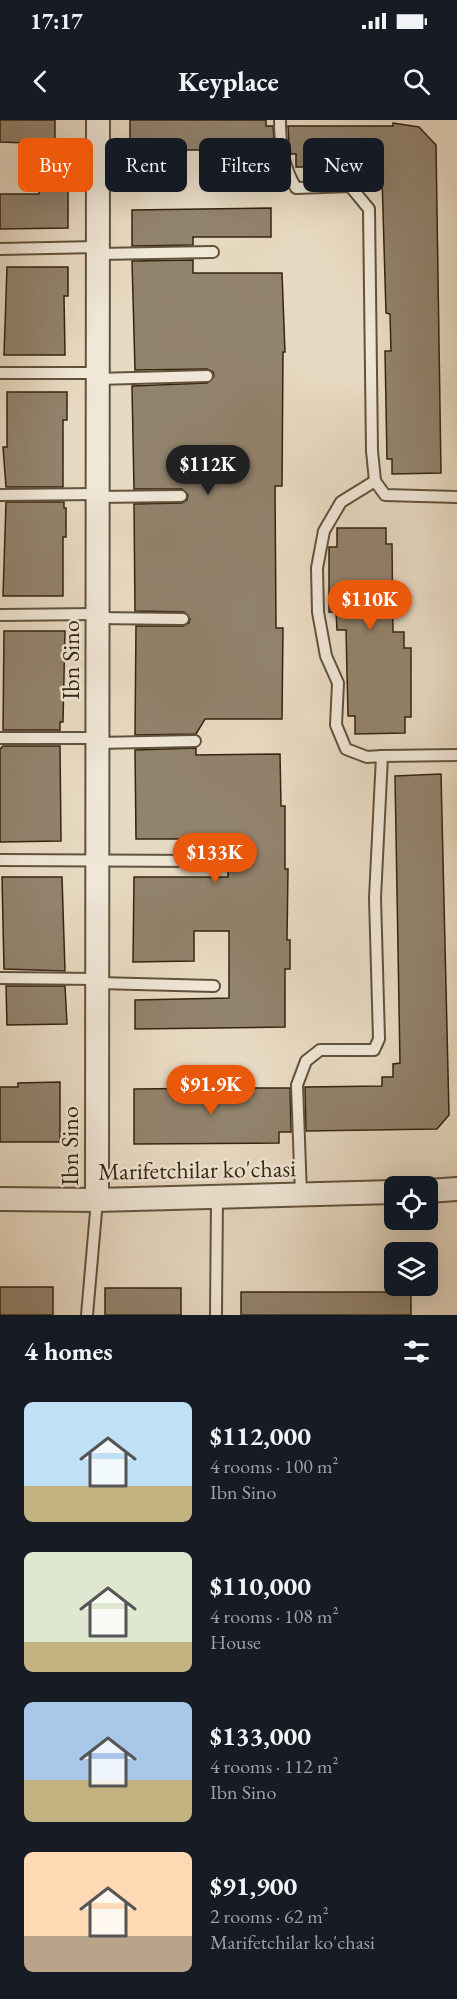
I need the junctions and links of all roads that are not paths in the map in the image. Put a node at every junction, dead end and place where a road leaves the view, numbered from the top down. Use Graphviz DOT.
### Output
graph roads {
  1 [pos="98,120"];
  2 [pos="280,120"];
  3 [pos="0,249"];
  4 [pos="98,251"];
  5 [pos="213,252"];
  6 [pos="0,373"];
  7 [pos="97,376"];
  8 [pos="207,376"];
  9 [pos="375,481"];
  10 [pos="0,495"];
  11 [pos="97,496"];
  12 [pos="182,496"];
  13 [pos="457,497"];
  14 [pos="0,615"];
  15 [pos="97,616"];
  16 [pos="183,619"];
  17 [pos="0,738"];
  18 [pos="98,740"];
  19 [pos="195,741"];
  20 [pos="457,755"];
  21 [pos="382,756"];
  22 [pos="0,860"];
  23 [pos="98,861"];
  24 [pos="200,861"];
  25 [pos="0,978"];
  26 [pos="98,981"];
  27 [pos="214,986"];
  28 [pos="457,1190"];
  29 [pos="438,1191"];
  30 [pos="384,1192"];
  31 [pos="301,1195"];
  32 [pos="217,1197"];
  33 [pos="0,1199"];
  34 [pos="97,1200"];
  35 [pos="87,1315"];
  36 [pos="216,1315"];
  1 -- 4 [label="street, Ibn Sino"];
  2 -- 9 [label="lane"];
  3 -- 4 [label="lane"];
  4 -- 5 [label="lane"];
  4 -- 7 [label="street, Ibn Sino"];
  6 -- 7 [label="lane"];
  7 -- 8 [label="lane"];
  7 -- 11 [label="street, Ibn Sino"];
  9 -- 13 [label="lane"];
  9 -- 21 [label="lane"];
  10 -- 11 [label="lane"];
  11 -- 12 [label="lane"];
  11 -- 15 [label="street, Ibn Sino"];
  14 -- 15 [label="lane"];
  15 -- 16 [label="lane"];
  15 -- 18 [label="street, Ibn Sino"];
  17 -- 18 [label="lane"];
  18 -- 19 [label="lane"];
  18 -- 23 [label="street, Ibn Sino"];
  20 -- 21 [label="lane"];
  21 -- 31 [label="lane"];
  22 -- 23 [label="lane"];
  23 -- 24 [label="lane"];
  23 -- 26 [label="street, Ibn Sino"];
  25 -- 26 [label="lane"];
  26 -- 27 [label="lane"];
  26 -- 34 [label="street, Ibn Sino"];
  28 -- 29 [label="street"];
  30 -- 31 [label="street, Marifetchilar ko'chasi"];
  31 -- 32 [label="street, Marifetchilar ko'chasi"];
  32 -- 34 [label="street, Marifetchilar ko'chasi"];
  32 -- 36 [label="lane"];
  33 -- 34 [label="street, Marifetchilar ko'chasi"];
  34 -- 35 [label="lane"];
}
